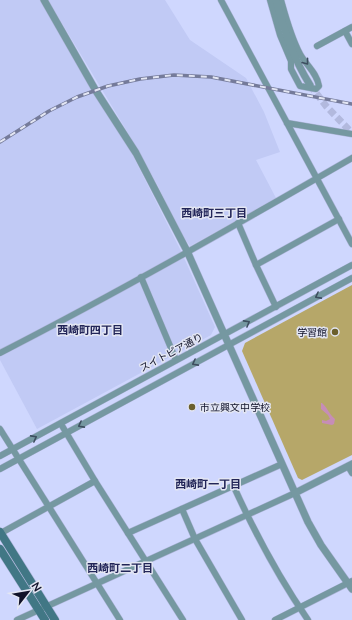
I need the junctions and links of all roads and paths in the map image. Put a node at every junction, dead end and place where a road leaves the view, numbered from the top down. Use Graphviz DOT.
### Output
graph roads {
  1 [pos="44,0"];
  2 [pos="221,0"];
  3 [pos="270,0"];
  4 [pos="276,0"];
  5 [pos="281,0"];
  6 [pos="352,27"];
  7 [pos="345,31"];
  8 [pos="352,44"];
  9 [pos="317,46"];
  10 [pos="310,85"];
  11 [pos="287,123"];
  12 [pos="352,134"];
  13 [pos="352,158"];
  14 [pos="317,178"];
  15 [pos="339,219"];
  16 [pos="238,223"];
  17 [pos="352,244"];
  18 [pos="188,251"];
  19 [pos="256,265"];
  20 [pos="352,265"];
  21 [pos="141,277"];
  22 [pos="352,278"];
  23 [pos="276,307"];
  24 [pos="225,335"];
  25 [pos="229,344"];
  26 [pos="0,353"];
  27 [pos="176,360"];
  28 [pos="61,424"];
  29 [pos="0,429"];
  30 [pos="66,432"];
  31 [pos="13,449"];
  32 [pos="0,456"];
  33 [pos="18,459"];
  34 [pos="282,464"];
  35 [pos="350,465"];
  36 [pos="0,469"];
  37 [pos="352,473"];
  38 [pos="95,481"];
  39 [pos="234,486"];
  40 [pos="295,494"];
  41 [pos="48,506"];
  42 [pos="182,509"];
  43 [pos="247,515"];
  44 [pos="0,532"];
  45 [pos="128,533"];
  46 [pos="195,539"];
  47 [pos="10,548"];
  48 [pos="1,551"];
  49 [pos="146,562"];
  50 [pos="97,583"];
  51 [pos="351,584"];
  52 [pos="46,606"];
  53 [pos="299,608"];
  54 [pos="38,609"];
  55 [pos="17,620"];
  56 [pos="45,620"];
  57 [pos="55,620"];
  58 [pos="120,620"];
  59 [pos="183,620"];
  60 [pos="242,620"];
  61 [pos="275,620"];
  62 [pos="308,620"];
  1 -- 18 [label="street"];
  2 -- 11 [label="street"];
  5 -- 3 [label="street, one-way"];
  4 -- 10 [label="street"];
  6 -- 7 [label="street"];
  7 -- 8 [label="street"];
  7 -- 9 [label="street"];
  11 -- 12 [label="street"];
  11 -- 14 [label="street"];
  13 -- 14 [label="street"];
  14 -- 15 [label="street"];
  14 -- 16 [label="street"];
  15 -- 17 [label="street"];
  15 -- 19 [label="street"];
  16 -- 18 [label="street"];
  16 -- 19 [label="street"];
  18 -- 21 [label="street"];
  18 -- 24 [label="street"];
  19 -- 23 [label="street"];
  20 -- 23 [label="street, スイトピア通り"];
  21 -- 26 [label="street"];
  21 -- 27 [label="street"];
  22 -- 25 [label="street, one-way"];
  24 -- 23 [label="street, スイトピア通り, one-way"];
  24 -- 25 [label="street"];
  24 -- 27 [label="street, スイトピア通り"];
  25 -- 30 [label="street, one-way"];
  25 -- 34 [label="street"];
  27 -- 28 [label="street, スイトピア通り"];
  28 -- 30 [label="street"];
  31 -- 28 [label="street, スイトピア通り, one-way"];
  29 -- 31 [label="street"];
  30 -- 33 [label="street"];
  30 -- 38 [label="street"];
  31 -- 32 [label="street, スイトピア通り"];
  31 -- 33 [label="street"];
  33 -- 36 [label="street"];
  33 -- 41 [label="street"];
  34 -- 39 [label="street"];
  34 -- 40 [label="street"];
  35 -- 37 [label="street"];
  35 -- 40 [label="street"];
  38 -- 41 [label="street"];
  38 -- 45 [label="street"];
  39 -- 42 [label="street"];
  39 -- 43 [label="street"];
  40 -- 43 [label="street"];
  40 -- 51 [label="street"];
  41 -- 44 [label="street"];
  41 -- 50 [label="street"];
  42 -- 45 [label="street"];
  42 -- 46 [label="street"];
  43 -- 46 [label="street"];
  43 -- 53 [label="street"];
  44 -- 47 [label="main road"];
  45 -- 49 [label="street"];
  46 -- 49 [label="street"];
  46 -- 60 [label="street"];
  47 -- 48 [label="street"];
  47 -- 52 [label="main road"];
  48 -- 54 [label="main road"];
  49 -- 50 [label="street"];
  49 -- 59 [label="street"];
  50 -- 52 [label="street"];
  50 -- 58 [label="street"];
  51 -- 53 [label="street"];
  52 -- 54 [label="street"];
  52 -- 57 [label="main road"];
  53 -- 61 [label="street"];
  53 -- 62 [label="street"];
  54 -- 55 [label="street"];
  54 -- 56 [label="main road"];
}
